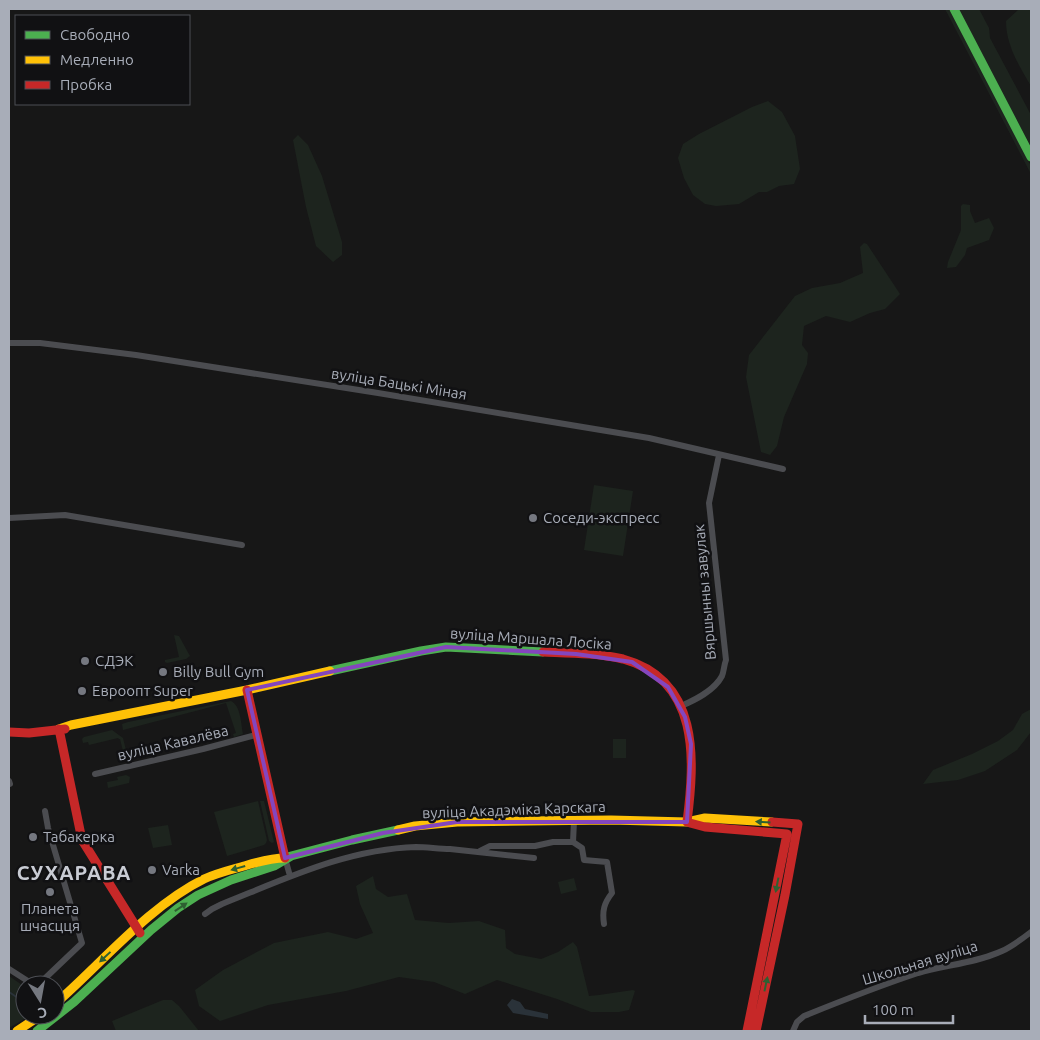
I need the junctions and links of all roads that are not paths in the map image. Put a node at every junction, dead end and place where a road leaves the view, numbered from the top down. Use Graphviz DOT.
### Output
graph roads {
  1 [pos="954,9"];
  2 [pos="1031,157"];
  3 [pos="9,343"];
  4 [pos="719,455"];
  5 [pos="783,468"];
  6 [pos="9,518"];
  7 [pos="242,545"];
  8 [pos="247,690"];
  9 [pos="681,706"];
  10 [pos="59,729"];
  11 [pos="9,732"];
  12 [pos="256,735"];
  13 [pos="95,774"];
  14 [pos="45,811"];
  15 [pos="574,821"];
  16 [pos="687,822"];
  17 [pos="790,824"];
  18 [pos="787,834"];
  19 [pos="574,842"];
  20 [pos="479,852"];
  21 [pos="285,858"];
  22 [pos="534,858"];
  23 [pos="290,876"];
  24 [pos="205,914"];
  25 [pos="604,924"];
  26 [pos="137,929"];
  27 [pos="1031,932"];
  28 [pos="143,937"];
  29 [pos="48,975"];
  30 [pos="65,995"];
  31 [pos="37,1031"];
  32 [pos="747,1031"];
  33 [pos="756,1031"];
  34 [pos="792,1031"];
  1 -- 2 [label="main road"];
  3 -- 4 [label="street, вуліца Бацькі Міная"];
  4 -- 5 [label="street, вуліца Бацькі Міная"];
  4 -- 9 [label="street, Вяршынны завулак"];
  6 -- 7 [label="street"];
  8 -- 9 [label="main road, вуліца Маршала Лосіка"];
  8 -- 10 [label="main road, вуліца Маршала Лосіка"];
  8 -- 12 [label="main road"];
  9 -- 16 [label="main road, вуліца Маршала Лосіка"];
  10 -- 11 [label="main road, вуліца Маршала Лосіка"];
  10 -- 26 [label="main road"];
  12 -- 13 [label="street, вуліца Кавалёва"];
  12 -- 21 [label="main road"];
  14 -- 29 [label="street"];
  15 -- 16 [label="main road, вуліца Акадэміка Карскага"];
  15 -- 19 [label="street"];
  15 -- 21 [label="main road, вуліца Акадэміка Карскага"];
  17 -- 16 [label="main road, one-way"];
  16 -- 18 [label="main road"];
  17 -- 18 [label="main road"];
  33 -- 17 [label="main road, one-way"];
  18 -- 32 [label="main road, one-way"];
  19 -- 20 [label="street"];
  19 -- 25 [label="street"];
  20 -- 22 [label="street"];
  20 -- 23 [label="street"];
  21 -- 23 [label="street"];
  21 -- 26 [label="main road, вуліца Акадэміка Карскага, one-way"];
  28 -- 21 [label="main road, вуліца Акадэміка Карскага, one-way"];
  23 -- 24 [label="street"];
  26 -- 28 [label="main road"];
  26 -- 30 [label="main road, вуліца Акадэміка Карскага, one-way"];
  27 -- 34 [label="street, Школьная вуліца"];
  28 -- 31 [label="main road, вуліца Акадэміка Карскага"];
}
